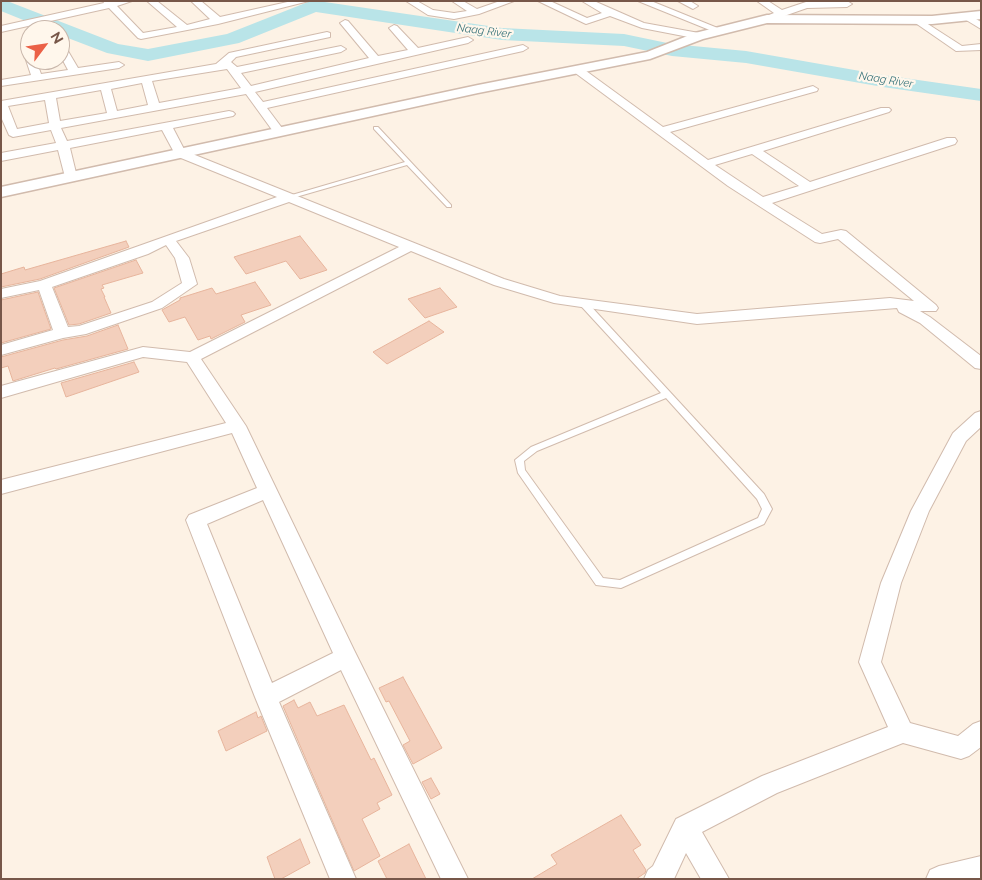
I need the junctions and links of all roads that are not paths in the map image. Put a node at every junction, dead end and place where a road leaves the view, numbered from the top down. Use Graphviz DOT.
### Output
graph roads {
  1 [pos="69,1"];
  2 [pos="128,1"];
  3 [pos="151,1"];
  4 [pos="195,1"];
  5 [pos="305,1"];
  6 [pos="410,1"];
  7 [pos="456,1"];
  8 [pos="542,1"];
  9 [pos="586,1"];
  10 [pos="642,1"];
  11 [pos="682,1"];
  12 [pos="761,1"];
  13 [pos="503,2"];
  14 [pos="845,2"];
  15 [pos="108,3"];
  16 [pos="285,3"];
  17 [pos="802,3"];
  18 [pos="668,11"];
  19 [pos="79,12"];
  20 [pos="476,12"];
  21 [pos="610,13"];
  22 [pos="782,14"];
  23 [pos="981,15"];
  24 [pos="966,16"];
  25 [pos="767,19"];
  26 [pos="863,20"];
  27 [pos="917,20"];
  28 [pos="218,21"];
  29 [pos="345,23"];
  30 [pos="981,26"];
  31 [pos="185,28"];
  32 [pos="394,28"];
  33 [pos="1,29"];
  34 [pos="720,31"];
  35 [pos="327,35"];
  36 [pos="699,36"];
  37 [pos="468,40"];
  38 [pos="981,47"];
  39 [pos="524,48"];
  40 [pos="341,49"];
  41 [pos="415,51"];
  42 [pos="376,60"];
  43 [pos="70,63"];
  44 [pos="119,66"];
  45 [pos="220,66"];
  46 [pos="34,70"];
  47 [pos="578,70"];
  48 [pos="235,71"];
  49 [pos="75,72"];
  50 [pos="185,72"];
  51 [pos="36,78"];
  52 [pos="146,79"];
  53 [pos="1,84"];
  54 [pos="105,87"];
  55 [pos="814,89"];
  56 [pos="249,90"];
  57 [pos="50,96"];
  58 [pos="198,100"];
  59 [pos="2,104"];
  60 [pos="260,106"];
  61 [pos="155,108"];
  62 [pos="885,110"];
  63 [pos="229,114"];
  64 [pos="113,116"];
  65 [pos="55,126"];
  66 [pos="166,126"];
  67 [pos="376,128"];
  68 [pos="279,132"];
  69 [pos="662,132"];
  70 [pos="7,134"];
  71 [pos="952,141"];
  72 [pos="63,145"];
  73 [pos="754,150"];
  74 [pos="180,154"];
  75 [pos="1,157"];
  76 [pos="408,163"];
  77 [pos="706,164"];
  78 [pos="71,177"];
  79 [pos="809,187"];
  80 [pos="1,192"];
  81 [pos="287,198"];
  82 [pos="762,202"];
  83 [pos="449,206"];
  84 [pos="168,239"];
  85 [pos="409,247"];
  86 [pos="44,285"];
  87 [pos="1,294"];
  88 [pos="890,303"];
  89 [pos="584,304"];
  90 [pos="62,333"];
  91 [pos="1,350"];
  92 [pos="192,357"];
  93 [pos="979,365"];
  94 [pos="1,392"];
  95 [pos="667,394"];
  96 [pos="981,417"];
  97 [pos="237,426"];
  98 [pos="1,487"];
  99 [pos="267,491"];
  100 [pos="346,657"];
  101 [pos="266,697"];
  102 [pos="902,732"];
  103 [pos="981,732"];
  104 [pos="684,828"];
  105 [pos="981,869"];
  106 [pos="343,879"];
  107 [pos="454,879"];
  108 [pos="657,879"];
  109 [pos="716,879"];
  110 [pos="939,879"];
  1 -- 19 [label="street"];
  2 -- 15 [label="street"];
  3 -- 31 [label="street"];
  4 -- 28 [label="street"];
  5 -- 16 [label="street"];
  6 -- 20 [label="street"];
  7 -- 20 [label="street"];
  8 -- 21 [label="street"];
  9 -- 21 [label="street"];
  10 -- 18 [label="street"];
  11 -- 18 [label="street"];
  12 -- 22 [label="street"];
  13 -- 20 [label="street"];
  14 -- 17 [label="street"];
  14 -- 26 [label="street"];
  15 -- 19 [label="street"];
  15 -- 31 [label="street"];
  16 -- 28 [label="street"];
  17 -- 22 [label="street"];
  18 -- 34 [label="street"];
  19 -- 33 [label="street"];
  21 -- 36 [label="street"];
  22 -- 25 [label="street"];
  23 -- 24 [label="street"];
  24 -- 27 [label="street"];
  24 -- 30 [label="street"];
  25 -- 26 [label="street"];
  25 -- 34 [label="street"];
  26 -- 27 [label="street"];
  27 -- 38 [label="street"];
  28 -- 31 [label="street"];
  29 -- 42 [label="street"];
  32 -- 41 [label="street"];
  34 -- 36 [label="street"];
  35 -- 45 [label="street"];
  36 -- 47 [label="street"];
  37 -- 41 [label="street"];
  39 -- 60 [label="street"];
  40 -- 48 [label="street"];
  41 -- 42 [label="street"];
  42 -- 56 [label="street"];
  43 -- 49 [label="street"];
  44 -- 49 [label="street"];
  45 -- 48 [label="street"];
  45 -- 50 [label="street"];
  46 -- 51 [label="street"];
  47 -- 68 [label="street"];
  47 -- 69 [label="street"];
  48 -- 56 [label="street"];
  49 -- 51 [label="street"];
  50 -- 52 [label="street"];
  50 -- 58 [label="street"];
  51 -- 53 [label="street"];
  52 -- 54 [label="street"];
  52 -- 61 [label="street"];
  54 -- 57 [label="street"];
  54 -- 64 [label="street"];
  55 -- 69 [label="street"];
  56 -- 58 [label="street"];
  56 -- 60 [label="street"];
  57 -- 59 [label="street"];
  57 -- 65 [label="street"];
  58 -- 61 [label="street"];
  59 -- 70 [label="street"];
  60 -- 68 [label="street"];
  61 -- 64 [label="street"];
  62 -- 73 [label="street"];
  63 -- 66 [label="street"];
  64 -- 65 [label="street"];
  65 -- 70 [label="street"];
  65 -- 72 [label="street"];
  66 -- 72 [label="street"];
  66 -- 74 [label="street"];
  67 -- 76 [label="lane"];
  68 -- 74 [label="street"];
  69 -- 77 [label="street"];
  71 -- 79 [label="street"];
  72 -- 75 [label="street"];
  72 -- 78 [label="street"];
  73 -- 77 [label="street"];
  73 -- 79 [label="street"];
  74 -- 78 [label="street"];
  74 -- 81 [label="street"];
  76 -- 81 [label="lane"];
  76 -- 83 [label="lane"];
  77 -- 82 [label="street"];
  78 -- 80 [label="street"];
  79 -- 82 [label="street"];
  81 -- 84 [label="street"];
  81 -- 85 [label="street"];
  82 -- 88 [label="street"];
  84 -- 86 [label="street"];
  84 -- 90 [label="street"];
  85 -- 89 [label="street"];
  85 -- 92 [label="street"];
  86 -- 87 [label="street"];
  86 -- 90 [label="street"];
  88 -- 89 [label="street"];
  88 -- 93 [label="street"];
  89 -- 95 [label="lane"];
  90 -- 91 [label="street"];
  92 -- 94 [label="street"];
  92 -- 97 [label="street"];
  95 -- 95 [label="lane"];
  96 -- 102 [label="street"];
  97 -- 98 [label="street"];
  97 -- 99 [label="street"];
  99 -- 100 [label="street"];
  99 -- 101 [label="street"];
  100 -- 101 [label="street"];
  100 -- 107 [label="street"];
  101 -- 106 [label="street"];
  102 -- 103 [label="street"];
  102 -- 104 [label="street"];
  104 -- 108 [label="street"];
  104 -- 109 [label="street"];
  105 -- 110 [label="street"];
}
